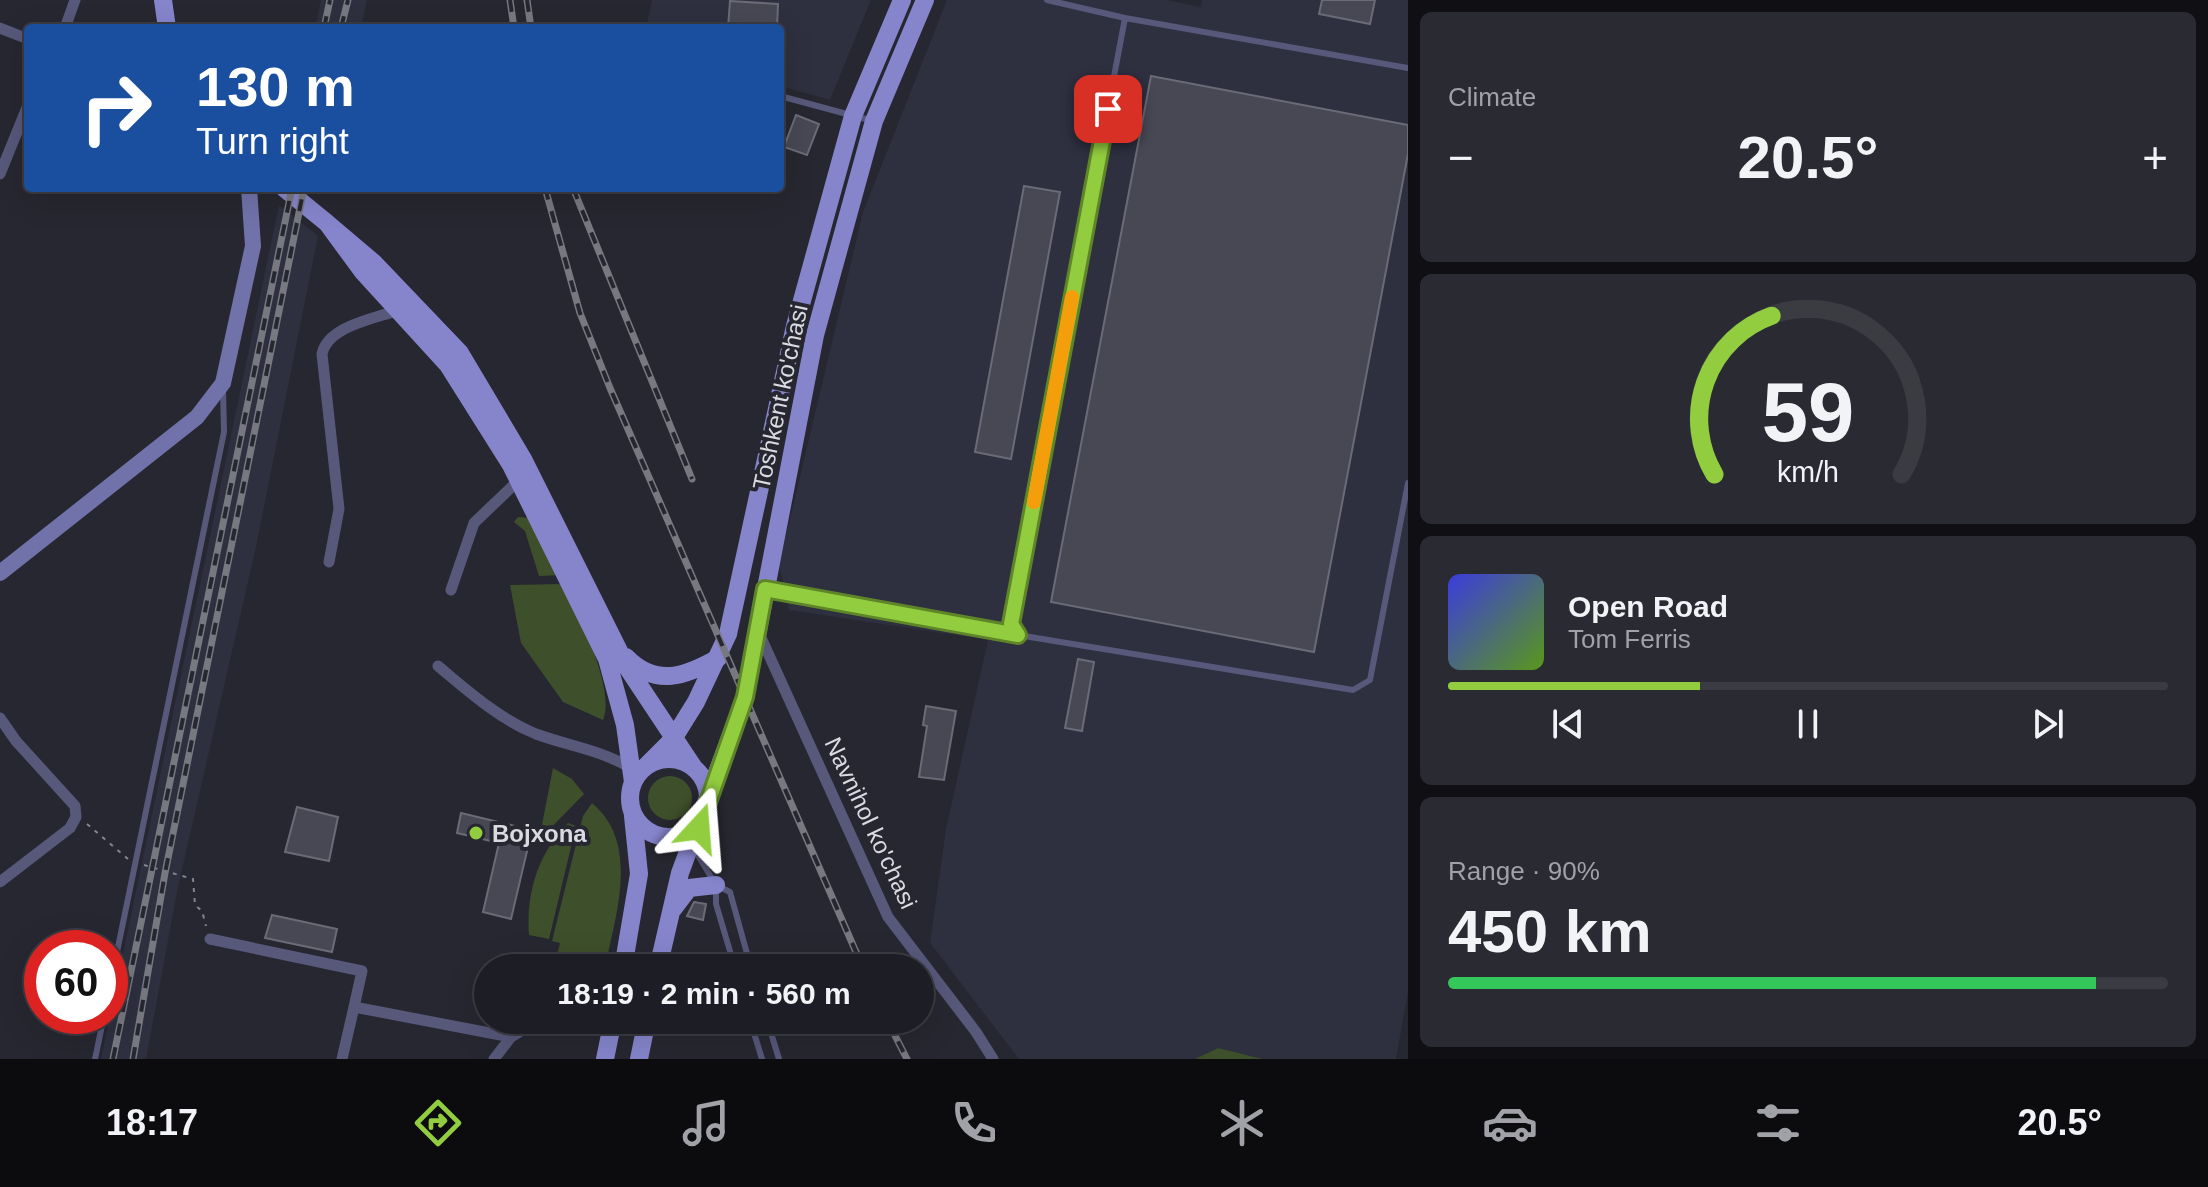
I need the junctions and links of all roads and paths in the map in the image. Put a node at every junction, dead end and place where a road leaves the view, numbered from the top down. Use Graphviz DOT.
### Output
graph roads {
  1 [pos="75,0"];
  2 [pos="163,0"];
  3 [pos="902,0"];
  4 [pos="925,0"];
  5 [pos="1047,0"];
  6 [pos="1068,3"];
  7 [pos="1125,18"];
  8 [pos="66,24"];
  9 [pos="166,24"];
  10 [pos="0,28"];
  11 [pos="24,37"];
  12 [pos="1408,68"];
  13 [pos="784,97"];
  14 [pos="24,115"];
  15 [pos="853,116"];
  16 [pos="874,121"];
  17 [pos="0,174"];
  18 [pos="249,192"];
  19 [pos="289,192"];
  20 [pos="327,223"];
  21 [pos="398,310"];
  22 [pos="223,383"];
  23 [pos="524,477"];
  24 [pos="1408,483"];
  25 [pos="329,562"];
  26 [pos="0,573"];
  27 [pos="765,589"];
  28 [pos="451,590"];
  29 [pos="758,631"];
  30 [pos="1018,635"];
  31 [pos="616,646"];
  32 [pos="718,658"];
  33 [pos="438,666"];
  34 [pos="0,718"];
  35 [pos="673,739"];
  36 [pos="694,768"];
  37 [pos="636,773"];
  38 [pos="632,809"];
  39 [pos="706,810"];
  40 [pos="76,817"];
  41 [pos="687,840"];
  42 [pos="135,861"];
  43 [pos="0,882"];
  44 [pos="716,885"];
  45 [pos="669,915"];
  46 [pos="121,930"];
  47 [pos="210,939"];
  48 [pos="625,954"];
  49 [pos="661,954"];
  50 [pos="731,954"];
  51 [pos="747,954"];
  52 [pos="354,1007"];
  53 [pos="100,1034"];
  54 [pos="516,1034"];
  55 [pos="610,1034"];
  56 [pos="644,1034"];
  57 [pos="754,1034"];
  58 [pos="771,1034"];
  59 [pos="511,1037"];
  60 [pos="95,1059"];
  61 [pos="342,1059"];
  62 [pos="494,1059"];
  63 [pos="605,1059"];
  64 [pos="639,1059"];
  65 [pos="762,1059"];
  66 [pos="779,1059"];
  67 [pos="993,1059"];
  1 -- 8 [label="street"];
  2 -- 9 [label="main road"];
  3 -- 15 [label="main road, Toshkent ko'chasi"];
  4 -- 16 [label="main road, Toshkent ko'chasi"];
  5 -- 6 [label="lane"];
  6 -- 7 [label="lane"];
  7 -- 12 [label="lane"];
  7 -- 30 [label="lane"];
  10 -- 11 [label="street"];
  13 -- 15 [label="lane"];
  14 -- 17 [label="street"];
  15 -- 16 [label="lane"];
  15 -- 32 [label="main road, Toshkent ko'chasi"];
  16 -- 27 [label="main road, Toshkent ko'chasi"];
  18 -- 22 [label="street"];
  19 -- 20 [label="main road"];
  20 -- 21 [label="main road"];
  20 -- 23 [label="main road"];
  21 -- 23 [label="main road"];
  21 -- 25 [label="street"];
  22 -- 26 [label="street"];
  22 -- 42 [label="lane"];
  23 -- 28 [label="street"];
  23 -- 31 [label="main road"];
  23 -- 37 [label="main road"];
  24 -- 30 [label="lane"];
  27 -- 29 [label="main road, Toshkent ko'chasi"];
  27 -- 30 [label="lane"];
  29 -- 39 [label="main road, Toshkent ko'chasi"];
  29 -- 67 [label="street, Navnihol ko'chasi"];
  31 -- 32 [label="main road"];
  31 -- 35 [label="main road"];
  32 -- 35 [label="main road, Toshkent ko'chasi"];
  33 -- 37 [label="street"];
  34 -- 40 [label="street"];
  35 -- 36 [label="main road"];
  35 -- 37 [label="main road, Toshkent ko'chasi"];
  36 -- 37 [label="main road"];
  36 -- 39 [label="main road"];
  37 -- 38 [label="main road"];
  38 -- 41 [label="main road"];
  38 -- 48 [label="main road"];
  39 -- 41 [label="main road"];
  40 -- 42 [label="path"];
  40 -- 43 [label="street"];
  41 -- 44 [label="lane"];
  41 -- 45 [label="main road"];
  42 -- 46 [label="lane"];
  42 -- 47 [label="path"];
  44 -- 45 [label="main road"];
  44 -- 50 [label="lane"];
  44 -- 51 [label="lane"];
  45 -- 49 [label="main road"];
  47 -- 52 [label="street"];
  52 -- 59 [label="street"];
  52 -- 61 [label="street"];
  53 -- 60 [label="lane"];
  54 -- 59 [label="street"];
  55 -- 63 [label="main road"];
  56 -- 64 [label="main road"];
  57 -- 65 [label="lane"];
  58 -- 66 [label="lane"];
  59 -- 62 [label="street"];
}
